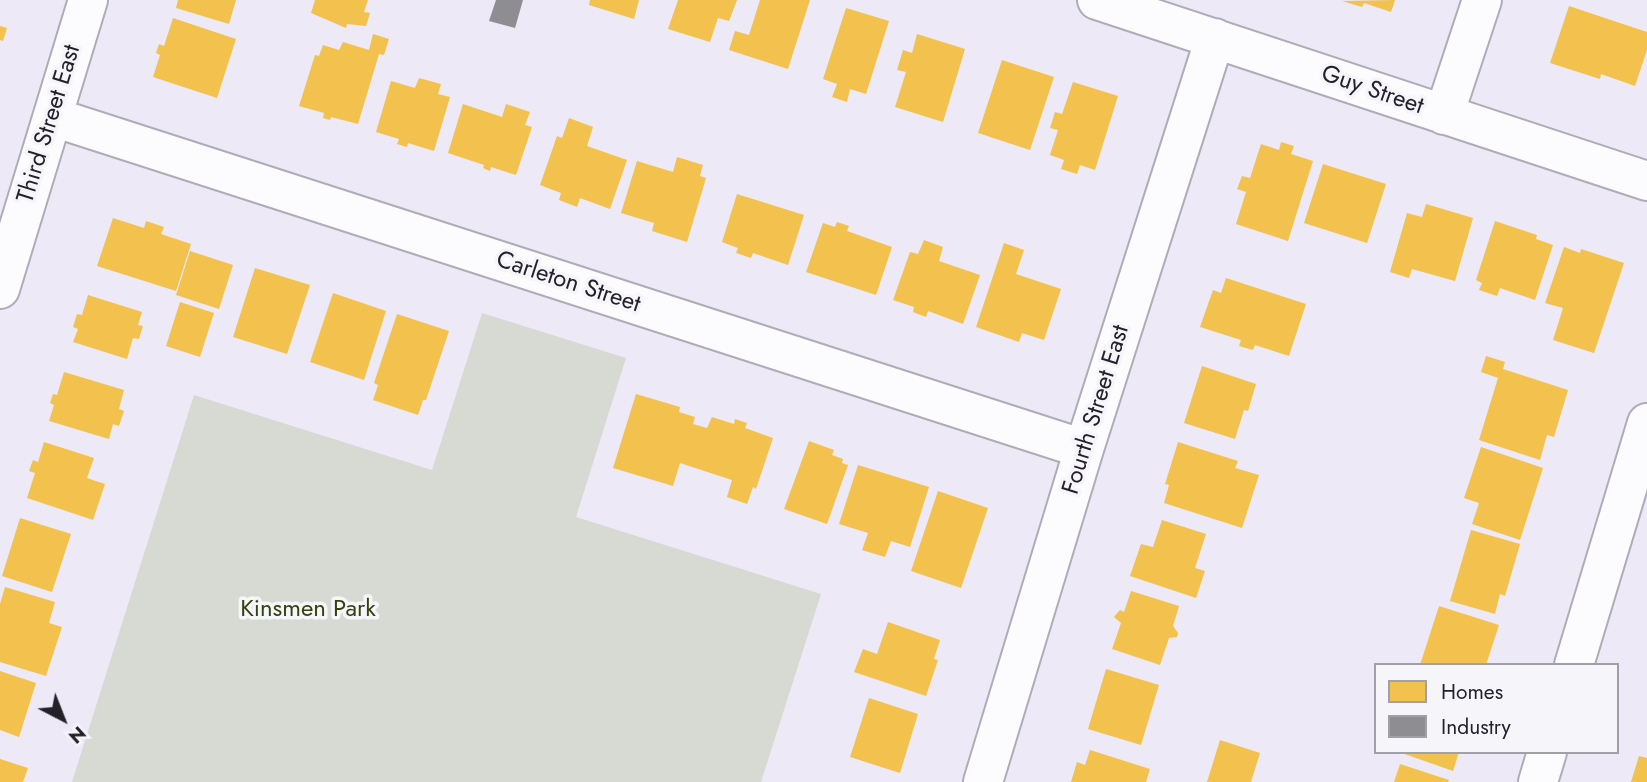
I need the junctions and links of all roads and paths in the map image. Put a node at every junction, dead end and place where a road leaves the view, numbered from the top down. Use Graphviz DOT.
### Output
graph roads {
  1 [pos="88,0"];
  2 [pos="1097,0"];
  3 [pos="1482,0"];
  4 [pos="1215,38"];
  5 [pos="1444,115"];
  6 [pos="53,117"];
  7 [pos="1647,181"];
  8 [pos="0,289"];
  9 [pos="1647,423"];
  10 [pos="1084,449"];
  11 [pos="1575,663"];
  12 [pos="1547,754"];
  13 [pos="983,782"];
  14 [pos="1538,782"];
  1 -- 6 [label="street, Third Street East"];
  2 -- 4 [label="street, Guy Street"];
  3 -- 5 [label="street"];
  4 -- 5 [label="street, Guy Street"];
  4 -- 10 [label="street, Fourth Street East"];
  5 -- 7 [label="street, Guy Street"];
  6 -- 8 [label="street, Third Street East"];
  6 -- 10 [label="street, Carleton Street"];
  9 -- 11 [label="street"];
  10 -- 13 [label="street, Fourth Street East"];
  12 -- 14 [label="street"];
}
